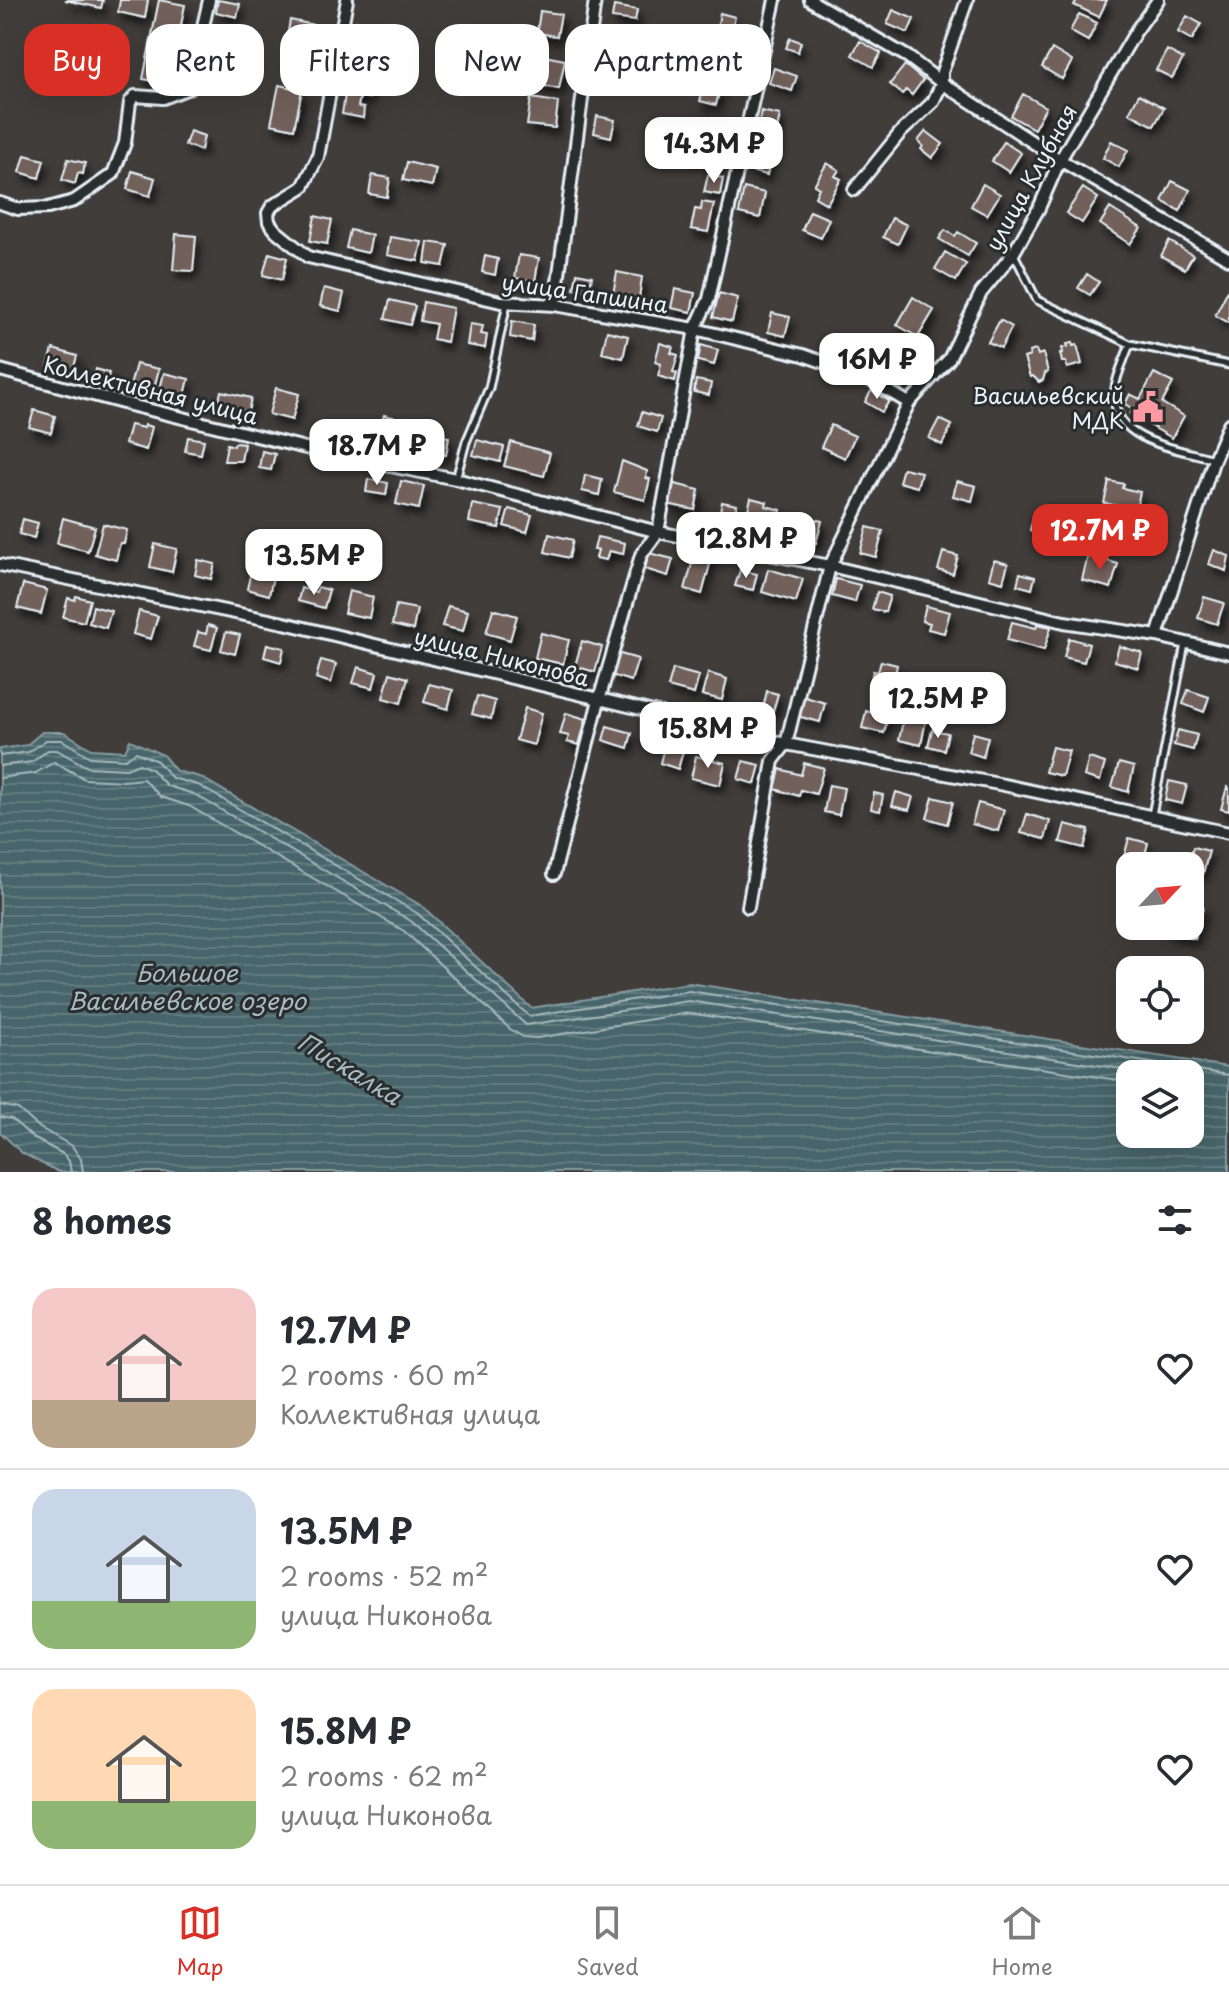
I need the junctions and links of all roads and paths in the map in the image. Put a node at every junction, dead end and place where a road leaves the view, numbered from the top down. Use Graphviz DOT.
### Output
graph roads {
  1 [pos="209,0"];
  2 [pos="347,0"];
  3 [pos="595,0"];
  4 [pos="775,0"];
  5 [pos="810,0"];
  6 [pos="967,0"];
  7 [pos="1158,0"];
  8 [pos="942,83"];
  9 [pos="1060,160"];
  10 [pos="854,190"];
  11 [pos="0,203"];
  12 [pos="1013,254"];
  13 [pos="1229,259"];
  14 [pos="507,302"];
  15 [pos="555,305"];
  16 [pos="695,329"];
  17 [pos="1130,344"];
  18 [pos="1229,365"];
  19 [pos="0,370"];
  20 [pos="909,403"];
  21 [pos="1229,424"];
  22 [pos="1214,459"];
  23 [pos="456,479"];
  24 [pos="658,532"];
  25 [pos="0,565"];
  26 [pos="830,566"];
  27 [pos="1157,636"];
  28 [pos="1185,643"];
  29 [pos="1229,653"];
  30 [pos="599,700"];
  31 [pos="786,744"];
  32 [pos="1152,815"];
  33 [pos="1229,833"];
  34 [pos="554,874"];
  35 [pos="748,907"];
  1 -- 11 [label="street"];
  2 -- 14 [label="street, улица Гапшина"];
  3 -- 15 [label="street"];
  4 -- 16 [label="street"];
  5 -- 8 [label="street"];
  6 -- 8 [label="street"];
  7 -- 9 [label="street, улица Клубная"];
  8 -- 9 [label="street"];
  8 -- 10 [label="street"];
  9 -- 12 [label="street, улица Клубная"];
  9 -- 13 [label="street"];
  12 -- 17 [label="lane"];
  12 -- 20 [label="street, улица Клубная"];
  14 -- 15 [label="street, улица Гапшина"];
  14 -- 23 [label="lane"];
  15 -- 16 [label="street, улица Гапшина"];
  16 -- 20 [label="street, улица Гапшина"];
  16 -- 24 [label="street"];
  17 -- 18 [label="lane"];
  17 -- 22 [label="lane"];
  19 -- 23 [label="street, Коллективная улица"];
  20 -- 26 [label="street, улица Клубная"];
  21 -- 22 [label="street"];
  22 -- 27 [label="street"];
  23 -- 24 [label="street, Коллективная улица"];
  24 -- 26 [label="street, Коллективная улица"];
  24 -- 30 [label="street"];
  25 -- 30 [label="street, улица Никонова"];
  26 -- 27 [label="street, Коллективная улица"];
  26 -- 31 [label="street, улица Клубная"];
  27 -- 28 [label="street, Коллективная улица"];
  28 -- 29 [label="street, Коллективная улица"];
  28 -- 32 [label="lane"];
  30 -- 31 [label="street, улица Никонова"];
  30 -- 34 [label="street"];
  31 -- 32 [label="street, улица Никонова"];
  31 -- 35 [label="street, улица Клубная"];
  32 -- 33 [label="street, улица Никонова"];
}
